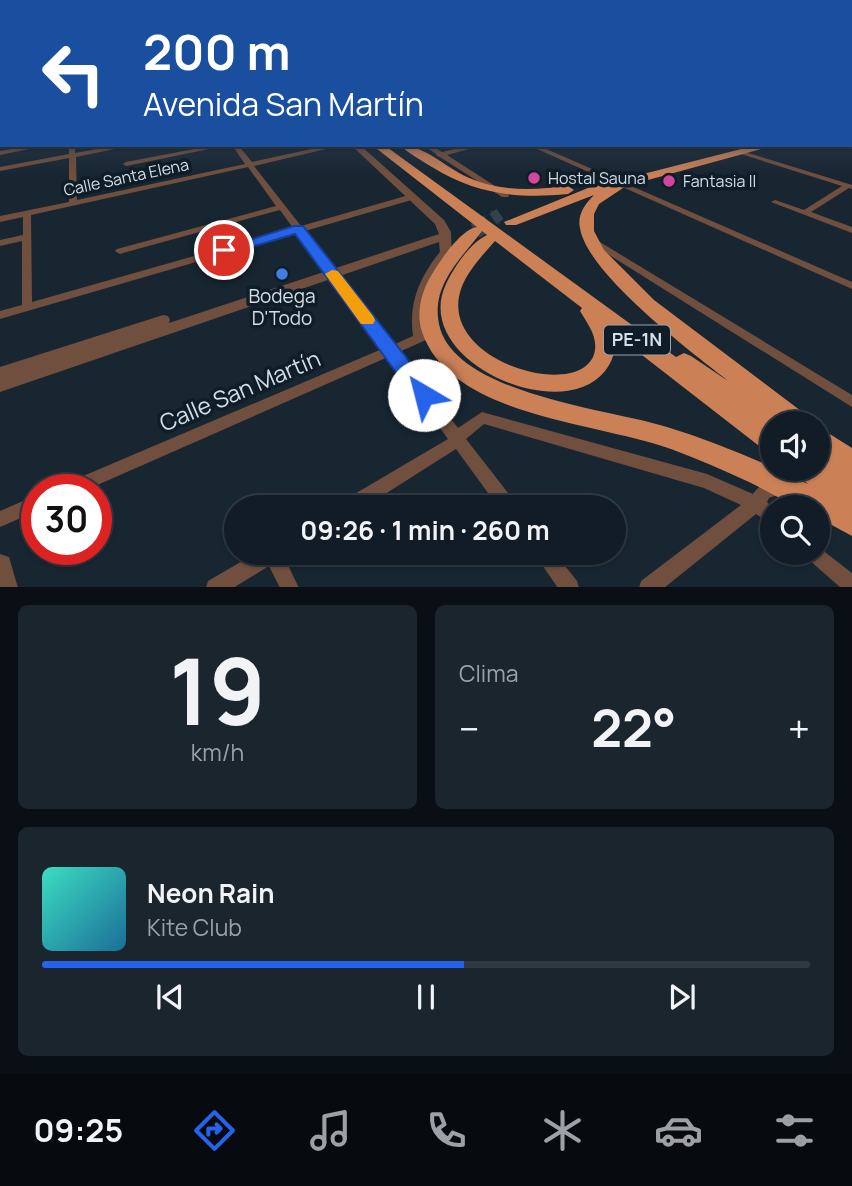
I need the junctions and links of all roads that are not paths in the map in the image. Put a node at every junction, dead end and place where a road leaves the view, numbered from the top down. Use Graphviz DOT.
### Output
graph roads {
  1 [pos="34,147"];
  2 [pos="72,147"];
  3 [pos="120,147"];
  4 [pos="215,147"];
  5 [pos="236,147"];
  6 [pos="331,147"];
  7 [pos="357,147"];
  8 [pos="380,147"];
  9 [pos="389,147"];
  10 [pos="473,147"];
  11 [pos="536,147"];
  12 [pos="747,149"];
  13 [pos="426,152"];
  14 [pos="0,153"];
  15 [pos="441,155"];
  16 [pos="72,156"];
  17 [pos="126,164"];
  18 [pos="250,165"];
  19 [pos="0,169"];
  20 [pos="616,182"];
  21 [pos="850,186"];
  22 [pos="568,190"];
  23 [pos="505,195"];
  24 [pos="412,197"];
  25 [pos="775,202"];
  26 [pos="73,203"];
  27 [pos="281,207"];
  28 [pos="27,213"];
  29 [pos="805,213"];
  30 [pos="0,219"];
  31 [pos="298,229"];
  32 [pos="852,230"];
  33 [pos="27,236"];
  34 [pos="590,239"];
  35 [pos="0,243"];
  36 [pos="445,243"];
  37 [pos="120,251"];
  38 [pos="329,270"];
  39 [pos="852,285"];
  40 [pos="573,292"];
  41 [pos="27,307"];
  42 [pos="0,314"];
  43 [pos="425,335"];
  44 [pos="390,351"];
  45 [pos="0,374"];
  46 [pos="0,385"];
  47 [pos="852,401"];
  48 [pos="784,411"];
  49 [pos="760,415"];
  50 [pos="760,432"];
  51 [pos="458,440"];
  52 [pos="830,446"];
  53 [pos="852,462"];
  54 [pos="741,465"];
  55 [pos="830,466"];
  56 [pos="760,469"];
  57 [pos="105,474"];
  58 [pos="795,481"];
  59 [pos="803,481"];
  60 [pos="805,481"];
  61 [pos="852,482"];
  62 [pos="368,495"];
  63 [pos="499,495"];
  64 [pos="759,500"];
  65 [pos="852,502"];
  66 [pos="21,510"];
  67 [pos="0,519"];
  68 [pos="852,522"];
  69 [pos="252,565"];
  70 [pos="278,565"];
  71 [pos="553,565"];
  72 [pos="828,565"];
  73 [pos="0,566"];
  74 [pos="852,585"];
  75 [pos="6,587"];
  76 [pos="215,587"];
  77 [pos="290,587"];
  78 [pos="570,587"];
  79 [pos="648,587"];
  1 -- 14 [label="street"];
  2 -- 16 [label="street"];
  3 -- 16 [label="street"];
  4 -- 17 [label="street"];
  5 -- 18 [label="street"];
  6 -- 18 [label="street, Calle Santa Elena"];
  7 -- 24 [label="street"];
  8 -- 40 [label="highway, PE-1N"];
  9 -- 49 [label="highway, PE-1N"];
  10 -- 15 [label="street"];
  11 -- 20 [label="street"];
  12 -- 20 [label="highway"];
  12 -- 21 [label="street"];
  13 -- 15 [label="street"];
  13 -- 15 [label="street"];
  13 -- 23 [label="highway"];
  15 -- 23 [label="street"];
  16 -- 19 [label="street"];
  16 -- 26 [label="street"];
  18 -- 26 [label="street, Calle Santa Elena"];
  18 -- 27 [label="street"];
  20 -- 22 [label="highway"];
  20 -- 22 [label="highway"];
  20 -- 34 [label="highway"];
  20 -- 39 [label="street"];
  21 -- 29 [label="street"];
  22 -- 23 [label="highway"];
  24 -- 31 [label="street"];
  24 -- 36 [label="street"];
  25 -- 29 [label="street"];
  26 -- 28 [label="street, Calle Santa Elena"];
  27 -- 31 [label="street"];
  27 -- 37 [label="street"];
  28 -- 30 [label="street, Calle Santa Elena"];
  28 -- 33 [label="street"];
  29 -- 32 [label="street"];
  31 -- 38 [label="street"];
  31 -- 41 [label="street"];
  33 -- 35 [label="street"];
  33 -- 41 [label="street"];
  34 -- 47 [label="street"];
  34 -- 48 [label="highway"];
  36 -- 38 [label="street"];
  36 -- 40 [label="highway"];
  36 -- 43 [label="highway"];
  38 -- 44 [label="street"];
  38 -- 45 [label="street"];
  38 -- 46 [label="street"];
  40 -- 50 [label="highway, PE-1N"];
  41 -- 42 [label="street"];
  43 -- 44 [label="street, Calle San Martín"];
  43 -- 54 [label="highway"];
  44 -- 51 [label="street"];
  44 -- 57 [label="street, Calle San Martín"];
  51 -- 62 [label="street"];
  51 -- 63 [label="street"];
  51 -- 64 [label="street"];
  52 -- 53 [label="highway"];
  54 -- 56 [label="highway"];
  54 -- 64 [label="street"];
  55 -- 61 [label="highway"];
  58 -- 64 [label="street"];
  59 -- 68 [label="highway"];
  60 -- 65 [label="highway"];
  64 -- 79 [label="street"];
  66 -- 67 [label="street"];
  69 -- 76 [label="street"];
  70 -- 77 [label="street"];
  71 -- 78 [label="street"];
  72 -- 74 [label="street"];
  73 -- 75 [label="street"];
}
